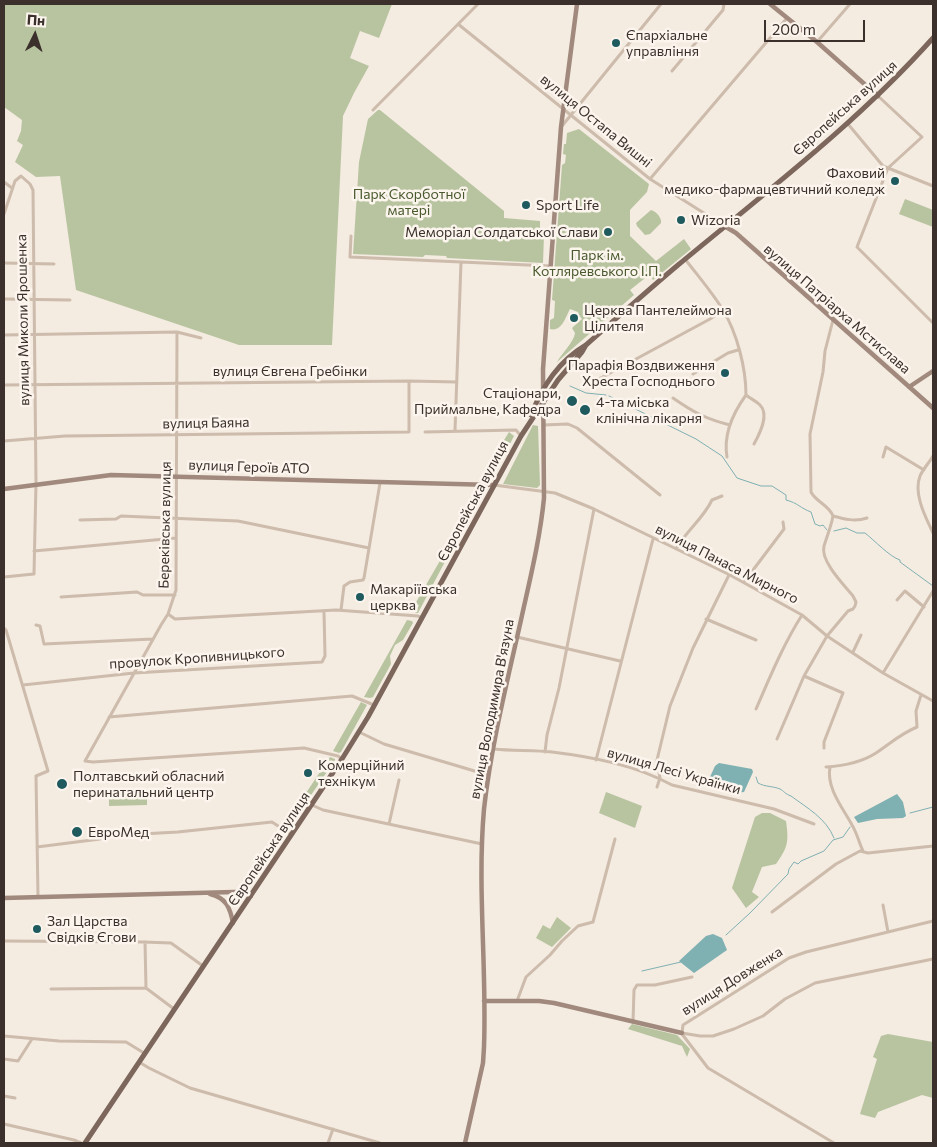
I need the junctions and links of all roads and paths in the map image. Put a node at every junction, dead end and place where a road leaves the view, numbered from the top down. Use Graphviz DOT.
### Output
graph roads {
  1 [pos="478,4"];
  2 [pos="577,4"];
  3 [pos="661,4"];
  4 [pos="724,4"];
  5 [pos="770,4"];
  6 [pos="850,4"];
  7 [pos="787,18"];
  8 [pos="458,24"];
  9 [pos="933,38"];
  10 [pos="817,42"];
  11 [pos="672,71"];
  12 [pos="878,96"];
  13 [pos="373,110"];
  14 [pos="564,110"];
  15 [pos="571,115"];
  16 [pos="848,124"];
  17 [pos="561,127"];
  18 [pos="888,168"];
  19 [pos="650,179"];
  20 [pos="4,182"];
  21 [pos="933,186"];
  22 [pos="12,188"];
  23 [pos="4,214"];
  24 [pos="726,227"];
  25 [pos="351,236"];
  26 [pos="685,259"];
  27 [pos="462,262"];
  28 [pos="4,263"];
  29 [pos="33,264"];
  30 [pos="54,264"];
  31 [pos="551,266"];
  32 [pos="4,298"];
  33 [pos="34,299"];
  34 [pos="70,300"];
  35 [pos="722,310"];
  36 [pos="833,320"];
  37 [pos="933,323"];
  38 [pos="178,332"];
  39 [pos="34,334"];
  40 [pos="4,335"];
  41 [pos="201,338"];
  42 [pos="586,344"];
  43 [pos="738,350"];
  44 [pos="933,371"];
  45 [pos="693,374"];
  46 [pos="599,379"];
  47 [pos="409,381"];
  48 [pos="457,382"];
  49 [pos="177,383"];
  50 [pos="35,384"];
  51 [pos="4,385"];
  52 [pos="909,386"];
  53 [pos="543,388"];
  54 [pos="746,395"];
  55 [pos="673,398"];
  56 [pos="543,402"];
  57 [pos="933,408"];
  58 [pos="542,425"];
  59 [pos="730,425"];
  60 [pos="526,426"];
  61 [pos="455,430"];
  62 [pos="425,432"];
  63 [pos="176,434"];
  64 [pos="521,436"];
  65 [pos="35,438"];
  66 [pos="4,441"];
  67 [pos="754,444"];
  68 [pos="933,456"];
  69 [pos="728,457"];
  70 [pos="883,457"];
  71 [pos="924,470"];
  72 [pos="178,476"];
  73 [pos="380,483"];
  74 [pos="36,484"];
  75 [pos="494,485"];
  76 [pos="4,488"];
  77 [pos="543,490"];
  78 [pos="660,495"];
  79 [pos="722,496"];
  80 [pos="594,510"];
  81 [pos="833,516"];
  82 [pos="176,518"];
  83 [pos="867,518"];
  84 [pos="80,520"];
  85 [pos="783,522"];
  86 [pos="933,533"];
  87 [pos="176,538"];
  88 [pos="653,539"];
  89 [pos="369,548"];
  90 [pos="676,549"];
  91 [pos="34,551"];
  92 [pos="729,575"];
  93 [pos="4,577"];
  94 [pos="744,582"];
  95 [pos="933,592"];
  96 [pos="175,595"];
  97 [pos="61,597"];
  98 [pos="897,600"];
  99 [pos="924,607"];
  100 [pos="341,610"];
  101 [pos="324,611"];
  102 [pos="168,614"];
  103 [pos="802,615"];
  104 [pos="422,618"];
  105 [pos="706,619"];
  106 [pos="36,625"];
  107 [pos="4,628"];
  108 [pos="861,634"];
  109 [pos="827,636"];
  110 [pos="517,637"];
  111 [pos="154,639"];
  112 [pos="756,640"];
  113 [pos="566,649"];
  114 [pos="853,652"];
  115 [pos="620,661"];
  116 [pos="134,673"];
  117 [pos="883,673"];
  118 [pos="804,676"];
  119 [pos="23,686"];
  120 [pos="921,694"];
  121 [pos="933,701"];
  122 [pos="375,705"];
  123 [pos="756,709"];
  124 [pos="109,717"];
  125 [pos="359,732"];
  126 [pos="777,739"];
  127 [pos="824,748"];
  128 [pos="494,749"];
  129 [pos="546,752"];
  130 [pos="342,759"];
  131 [pos="596,760"];
  132 [pos="489,775"];
  133 [pos="660,778"];
  134 [pos="399,780"];
  135 [pos="657,787"];
  136 [pos="312,805"];
  137 [pos="389,824"];
  138 [pos="814,824"];
  139 [pos="292,835"];
  140 [pos="105,836"];
  141 [pos="614,838"];
  142 [pos="100,839"];
  143 [pos="482,844"];
  144 [pos="933,846"];
  145 [pos="37,847"];
  146 [pos="863,852"];
  147 [pos="206,893"];
  148 [pos="251,896"];
  149 [pos="38,897"];
  150 [pos="4,898"];
  151 [pos="883,905"];
  152 [pos="772,912"];
  153 [pos="933,921"];
  154 [pos="233,922"];
  155 [pos="888,932"];
  156 [pos="4,941"];
  157 [pos="145,942"];
  158 [pos="933,959"];
  159 [pos="203,966"];
  160 [pos="692,978"];
  161 [pos="146,988"];
  162 [pos="51,989"];
  163 [pos="484,1001"];
  164 [pos="517,1001"];
  165 [pos="174,1009"];
  166 [pos="633,1022"];
  167 [pos="682,1033"];
  168 [pos="4,1036"];
  169 [pos="32,1039"];
  170 [pos="144,1054"];
  171 [pos="4,1059"];
  172 [pos="139,1062"];
  173 [pos="4,1096"];
  174 [pos="15,1098"];
  175 [pos="4,1124"];
  176 [pos="333,1129"];
  177 [pos="81,1143"];
  178 [pos="85,1143"];
  179 [pos="328,1143"];
  180 [pos="380,1143"];
  181 [pos="464,1143"];
  182 [pos="834,1143"];
  1 -- 8 [label="street"];
  2 -- 14 [label="main road, вулиця Володимира В'язуна"];
  3 -- 15 [label="street"];
  4 -- 11 [label="street"];
  5 -- 7 [label="main road"];
  6 -- 10 [label="street"];
  7 -- 10 [label="main road"];
  7 -- 19 [label="street"];
  8 -- 13 [label="street"];
  8 -- 14 [label="street, вулиця Остапа Вишні"];
  9 -- 12 [label="main road, Європейська вулиця"];
  10 -- 12 [label="main road"];
  12 -- 16 [label="main road, Європейська вулиця"];
  12 -- 18 [label="street"];
  14 -- 15 [label="street, вулиця Остапа Вишні"];
  14 -- 17 [label="main road, вулиця Володимира В'язуна"];
  15 -- 17 [label="street"];
  15 -- 19 [label="street, вулиця Остапа Вишні"];
  16 -- 18 [label="street"];
  16 -- 24 [label="main road, Європейська вулиця"];
  17 -- 31 [label="main road, вулиця Володимира В'язуна"];
  18 -- 21 [label="street"];
  18 -- 37 [label="street"];
  19 -- 24 [label="street, вулиця Остапа Вишні"];
  20 -- 22 [label="street"];
  22 -- 23 [label="street"];
  22 -- 29 [label="street, вулиця Миколи Ярошенка"];
  24 -- 26 [label="main road, Європейська вулиця"];
  24 -- 36 [label="main road, вулиця Патріарха Мстислава"];
  25 -- 27 [label="street"];
  26 -- 35 [label="street"];
  26 -- 42 [label="main road, Європейська вулиця"];
  27 -- 31 [label="street"];
  27 -- 48 [label="street"];
  28 -- 29 [label="street"];
  29 -- 30 [label="street"];
  29 -- 33 [label="street, вулиця Миколи Ярошенка"];
  31 -- 53 [label="main road, вулиця Володимира В'язуна"];
  32 -- 33 [label="street"];
  33 -- 34 [label="street"];
  33 -- 39 [label="street, вулиця Миколи Ярошенка"];
  35 -- 43 [label="street"];
  35 -- 46 [label="street"];
  36 -- 52 [label="main road, вулиця Патріарха Мстислава"];
  36 -- 81 [label="street"];
  38 -- 39 [label="street"];
  38 -- 41 [label="street"];
  38 -- 49 [label="street, Береківська вулиця"];
  39 -- 40 [label="street"];
  39 -- 50 [label="street, вулиця Миколи Ярошенка"];
  42 -- 53 [label="main road, Європейська вулиця"];
  42 -- 56 [label="main road, Європейська вулиця"];
  43 -- 45 [label="street"];
  43 -- 54 [label="street"];
  44 -- 52 [label="main road"];
  47 -- 48 [label="street, вулиця Євгена Гребінки"];
  47 -- 49 [label="street, вулиця Євгена Гребінки"];
  47 -- 63 [label="street, вулиця Баяна"];
  48 -- 61 [label="street"];
  49 -- 50 [label="street, вулиця Євгена Гребінки"];
  49 -- 63 [label="street, Береківська вулиця"];
  50 -- 51 [label="street, вулиця Євгена Гребінки"];
  50 -- 65 [label="street, вулиця Миколи Ярошенка"];
  52 -- 57 [label="main road, вулиця Патріарха Мстислава"];
  53 -- 56 [label="main road, вулиця Володимира В'язуна"];
  53 -- 60 [label="main road, Європейська вулиця"];
  54 -- 59 [label="street"];
  54 -- 67 [label="street"];
  55 -- 59 [label="street"];
  56 -- 58 [label="main road, вулиця Володимира В'язуна"];
  56 -- 60 [label="main road, Європейська вулиця"];
  58 -- 77 [label="main road, вулиця Володимира В'язуна"];
  58 -- 78 [label="street"];
  59 -- 69 [label="street"];
  60 -- 64 [label="main road, Європейська вулиця"];
  61 -- 62 [label="street"];
  61 -- 64 [label="street"];
  63 -- 65 [label="street, вулиця Баяна"];
  63 -- 72 [label="street, Береківська вулиця"];
  64 -- 75 [label="main road, Європейська вулиця"];
  65 -- 66 [label="street, вулиця Баяна"];
  65 -- 74 [label="street, вулиця Миколи Ярошенка"];
  68 -- 71 [label="street"];
  70 -- 71 [label="street"];
  71 -- 86 [label="street"];
  72 -- 73 [label="main road, вулиця Героїв АТО"];
  72 -- 74 [label="main road, вулиця Героїв АТО"];
  72 -- 82 [label="street, Береківська вулиця"];
  73 -- 75 [label="main road, вулиця Героїв АТО"];
  73 -- 89 [label="street"];
  74 -- 76 [label="main road, вулиця Героїв АТО"];
  74 -- 91 [label="street, вулиця Миколи Ярошенка"];
  75 -- 77 [label="street, вулиця Панаса Мирного"];
  75 -- 104 [label="main road, Європейська вулиця"];
  77 -- 80 [label="street, вулиця Панаса Мирного"];
  77 -- 110 [label="main road, вулиця Володимира В'язуна"];
  79 -- 90 [label="street"];
  80 -- 88 [label="street, вулиця Панаса Мирного"];
  80 -- 113 [label="street"];
  81 -- 83 [label="street"];
  81 -- 109 [label="street"];
  82 -- 84 [label="street"];
  82 -- 87 [label="street, Береківська вулиця"];
  82 -- 89 [label="street"];
  85 -- 94 [label="street"];
  87 -- 91 [label="street"];
  87 -- 96 [label="street, Береківська вулиця"];
  88 -- 90 [label="street, вулиця Панаса Мирного"];
  88 -- 115 [label="street"];
  89 -- 100 [label="street"];
  90 -- 92 [label="street, вулиця Панаса Мирного"];
  91 -- 93 [label="street, вулиця Миколи Ярошенка"];
  92 -- 94 [label="street, вулиця Панаса Мирного"];
  92 -- 105 [label="street"];
  94 -- 103 [label="street, вулиця Панаса Мирного"];
  95 -- 99 [label="street"];
  96 -- 97 [label="street"];
  96 -- 102 [label="street, Береківська вулиця"];
  98 -- 99 [label="street"];
  99 -- 117 [label="street"];
  100 -- 101 [label="street"];
  100 -- 104 [label="street"];
  101 -- 102 [label="street"];
  101 -- 116 [label="street, провулок Кропивницького"];
  102 -- 111 [label="street, Береківська вулиця"];
  103 -- 109 [label="street, вулиця Панаса Мирного"];
  103 -- 123 [label="street"];
  104 -- 122 [label="main road, Європейська вулиця"];
  105 -- 112 [label="street"];
  105 -- 133 [label="street"];
  106 -- 111 [label="street"];
  107 -- 119 [label="street"];
  108 -- 114 [label="street"];
  109 -- 114 [label="street, вулиця Панаса Мирного"];
  109 -- 118 [label="street"];
  110 -- 113 [label="street"];
  110 -- 128 [label="main road, вулиця Володимира В'язуна"];
  111 -- 116 [label="street, Береківська вулиця"];
  113 -- 115 [label="street"];
  113 -- 129 [label="street"];
  114 -- 117 [label="street, вулиця Панаса Мирного"];
  115 -- 131 [label="street"];
  116 -- 119 [label="street, провулок Кропивницького"];
  116 -- 124 [label="street, Береківська вулиця"];
  117 -- 120 [label="street, вулиця Панаса Мирного"];
  118 -- 126 [label="street"];
  118 -- 127 [label="street"];
  119 -- 145 [label="street"];
  120 -- 121 [label="street, вулиця Панаса Мирного"];
  120 -- 146 [label="street"];
  122 -- 124 [label="street"];
  122 -- 125 [label="main road, Європейська вулиця"];
  124 -- 130 [label="street, Береківська вулиця"];
  125 -- 130 [label="main road, Європейська вулиця"];
  125 -- 132 [label="street"];
  128 -- 129 [label="street, вулиця Лесі Українки"];
  128 -- 132 [label="main road, вулиця Володимира В'язуна"];
  129 -- 131 [label="street, вулиця Лесі Українки"];
  130 -- 136 [label="main road, Європейська вулиця"];
  131 -- 133 [label="street, вулиця Лесі Українки"];
  132 -- 143 [label="main road, вулиця Володимира В'язуна"];
  133 -- 135 [label="street"];
  133 -- 138 [label="street, вулиця Лесі Українки"];
  134 -- 137 [label="street"];
  136 -- 137 [label="street"];
  136 -- 139 [label="main road, Європейська вулиця"];
  137 -- 143 [label="street"];
  139 -- 140 [label="street"];
  139 -- 148 [label="main road, Європейська вулиця"];
  141 -- 164 [label="street"];
  142 -- 145 [label="street"];
  143 -- 163 [label="main road, вулиця Володимира В'язуна"];
  144 -- 146 [label="street"];
  145 -- 149 [label="street"];
  146 -- 152 [label="street"];
  147 -- 148 [label="main road"];
  147 -- 149 [label="main road"];
  147 -- 154 [label="main road"];
  148 -- 154 [label="main road, Європейська вулиця"];
  149 -- 150 [label="main road"];
  151 -- 155 [label="street"];
  153 -- 155 [label="street, вулиця Довженка"];
  154 -- 159 [label="main road, Європейська вулиця"];
  155 -- 167 [label="street, вулиця Довженка"];
  156 -- 157 [label="street"];
  157 -- 159 [label="street"];
  157 -- 161 [label="street"];
  158 -- 167 [label="street, вулиця Довженка"];
  159 -- 165 [label="main road, Європейська вулиця"];
  160 -- 166 [label="street, вулиця Довженка"];
  161 -- 162 [label="street"];
  161 -- 165 [label="street"];
  163 -- 164 [label="main road, вулиця Довженка"];
  163 -- 181 [label="main road, вулиця Володимира В'язуна"];
  164 -- 166 [label="main road, вулиця Довженка"];
  165 -- 170 [label="main road, Європейська вулиця"];
  166 -- 167 [label="main road, вулиця Довженка"];
  167 -- 182 [label="street"];
  168 -- 169 [label="street"];
  169 -- 170 [label="street"];
  169 -- 171 [label="street"];
  170 -- 172 [label="main road, Європейська вулиця"];
  172 -- 176 [label="street"];
  172 -- 178 [label="main road, Європейська вулиця"];
  173 -- 174 [label="street"];
  175 -- 177 [label="street"];
  176 -- 179 [label="street"];
  176 -- 180 [label="street"];
}
